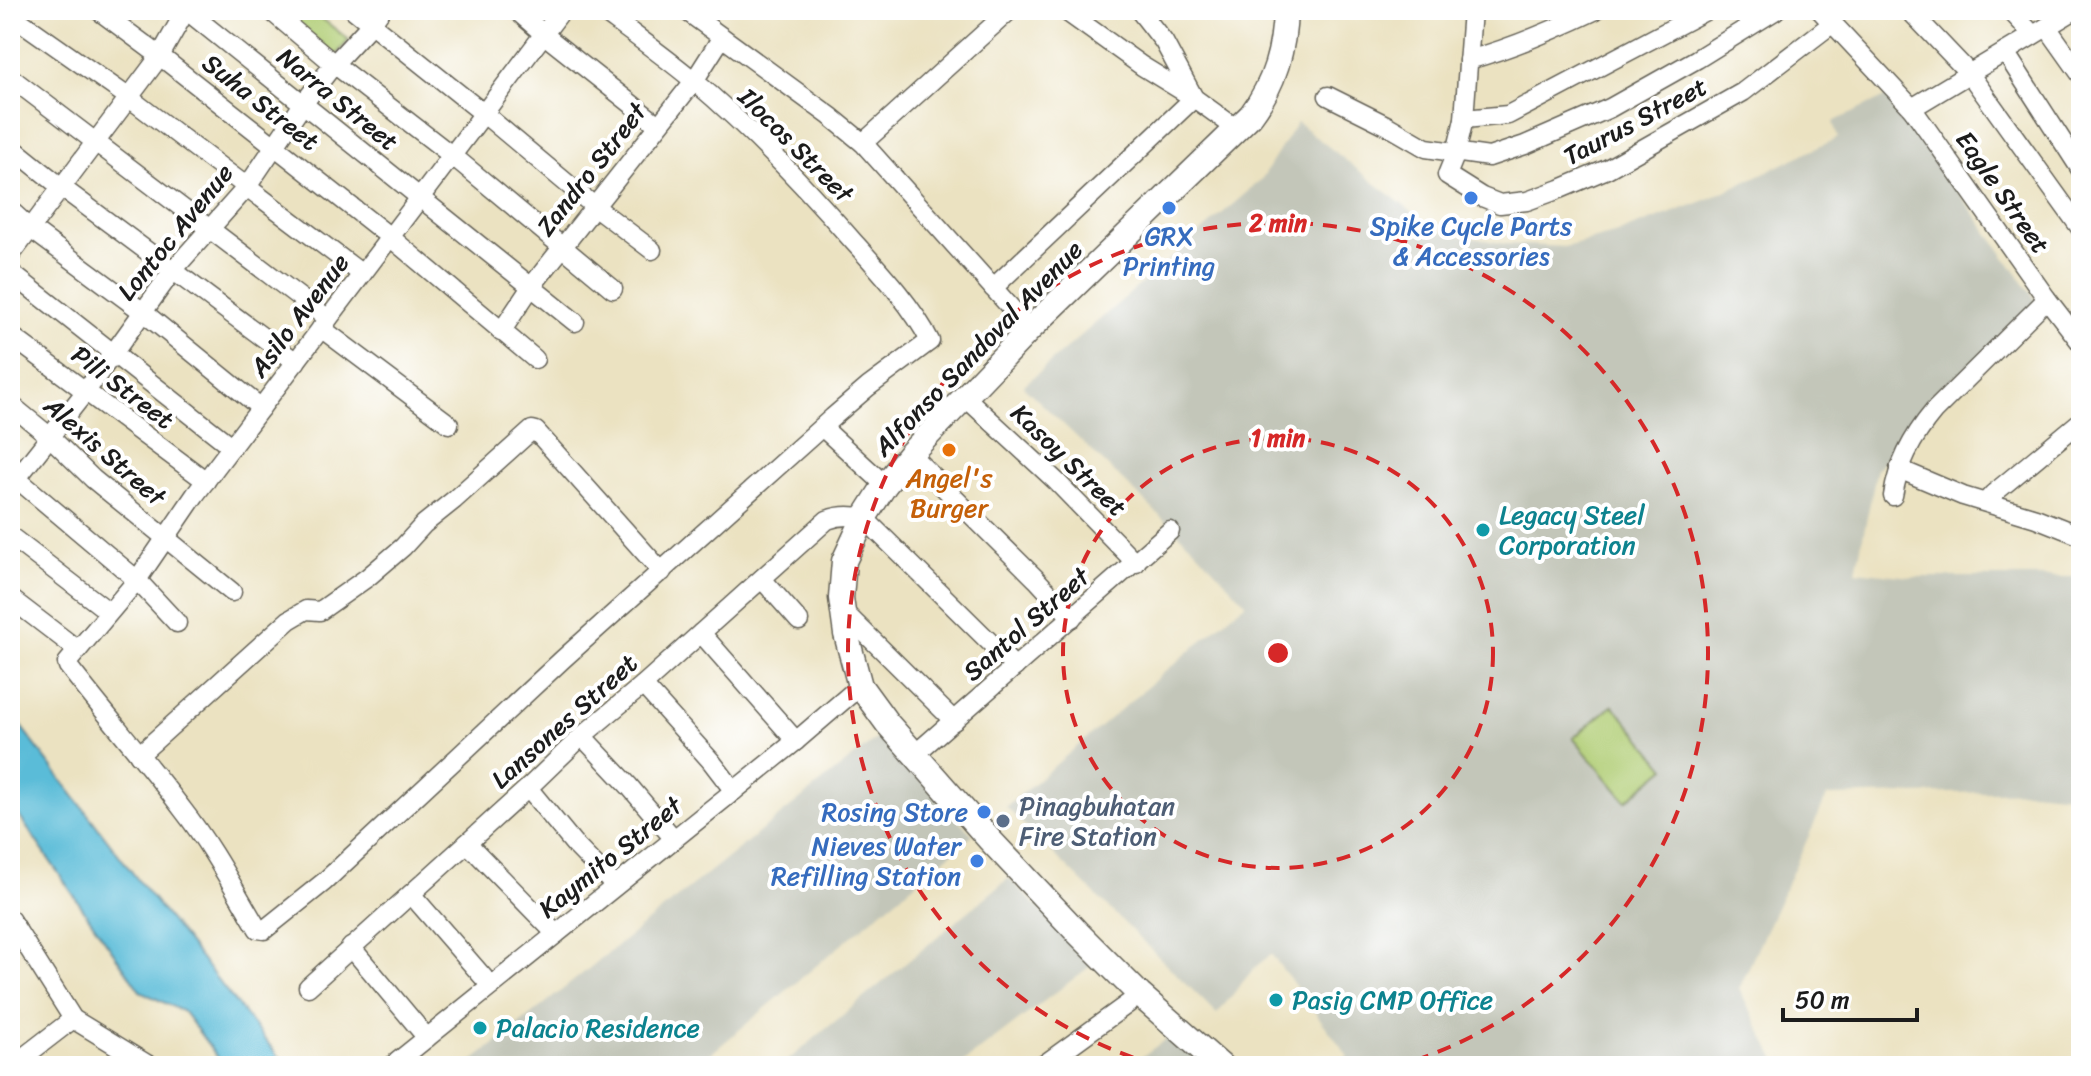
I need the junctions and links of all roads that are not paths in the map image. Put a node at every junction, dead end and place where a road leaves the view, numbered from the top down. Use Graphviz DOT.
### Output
graph roads {
  1 [pos="98,10"];
  2 [pos="186,10"];
  3 [pos="270,10"];
  4 [pos="354,10"];
  5 [pos="516,10"];
  6 [pos="562,10"];
  7 [pos="601,10"];
  8 [pos="685,10"];
  9 [pos="1010,10"];
  10 [pos="1064,10"];
  11 [pos="1139,10"];
  12 [pos="1285,10"];
  13 [pos="1472,10"];
  14 [pos="1596,10"];
  15 [pos="1707,10"];
  16 [pos="1776,10"];
  17 [pos="1909,10"];
  18 [pos="2010,10"];
  19 [pos="2079,10"];
  20 [pos="10,14"];
  21 [pos="1826,16"];
  22 [pos="376,17"];
  23 [pos="708,17"];
  24 [pos="2040,31"];
  25 [pos="544,33"];
  26 [pos="722,37"];
  27 [pos="2005,52"];
  28 [pos="160,56"];
  29 [pos="1468,60"];
  30 [pos="334,64"];
  31 [pos="1969,73"];
  32 [pos="2081,75"];
  33 [pos="10,77"];
  34 [pos="694,81"];
  35 [pos="1328,96"];
  36 [pos="128,97"];
  37 [pos="1194,98"];
  38 [pos="303,104"];
  39 [pos="1912,108"];
  40 [pos="483,113"];
  41 [pos="1464,119"];
  42 [pos="658,125"];
  43 [pos="1237,129"];
  44 [pos="96,141"];
  45 [pos="863,143"];
  46 [pos="10,146"];
  47 [pos="275,146"];
  48 [pos="1456,153"];
  49 [pos="452,155"];
  50 [pos="2081,170"];
  51 [pos="61,187"];
  52 [pos="247,187"];
  53 [pos="420,198"];
  54 [pos="594,206"];
  55 [pos="10,210"];
  56 [pos="31,229"];
  57 [pos="209,229"];
  58 [pos="2081,229"];
  59 [pos="390,237"];
  60 [pos="563,249"];
  61 [pos="652,250"];
  62 [pos="10,256"];
  63 [pos="174,269"];
  64 [pos="10,272"];
  65 [pos="362,274"];
  66 [pos="531,287"];
  67 [pos="993,288"];
  68 [pos="613,289"];
  69 [pos="2047,299"];
  70 [pos="143,312"];
  71 [pos="575,322"];
  72 [pos="324,324"];
  73 [pos="1030,329"];
  74 [pos="501,332"];
  75 [pos="10,335"];
  76 [pos="2081,343"];
  77 [pos="114,354"];
  78 [pos="535,359"];
  79 [pos="296,362"];
  80 [pos="86,391"];
  81 [pos="964,396"];
  82 [pos="10,404"];
  83 [pos="261,408"];
  84 [pos="2081,421"];
  85 [pos="449,424"];
  86 [pos="822,427"];
  87 [pos="49,436"];
  88 [pos="232,447"];
  89 [pos="910,454"];
  90 [pos="1899,469"];
  91 [pos="12,479"];
  92 [pos="206,481"];
  93 [pos="885,485"];
  94 [pos="1893,496"];
  95 [pos="1986,502"];
  96 [pos="864,518"];
  97 [pos="1170,531"];
  98 [pos="10,536"];
  99 [pos="2081,536"];
  100 [pos="165,538"];
  101 [pos="1136,563"];
  102 [pos="662,572"];
  103 [pos="762,579"];
  104 [pos="137,580"];
  105 [pos="232,592"];
  106 [pos="10,598"];
  107 [pos="109,612"];
  108 [pos="844,612"];
  109 [pos="1072,618"];
  110 [pos="799,621"];
  111 [pos="177,623"];
  112 [pos="701,633"];
  113 [pos="78,650"];
  114 [pos="1015,667"];
  115 [pos="643,685"];
  116 [pos="860,686"];
  117 [pos="954,721"];
  118 [pos="582,736"];
  119 [pos="796,741"];
  120 [pos="139,755"];
  121 [pos="914,755"];
  122 [pos="528,788"];
  123 [pos="734,791"];
  124 [pos="674,839"];
  125 [pos="467,843"];
  126 [pos="615,886"];
  127 [pos="411,894"];
  128 [pos="10,919"];
  129 [pos="556,934"];
  130 [pos="351,947"];
  131 [pos="491,986"];
  132 [pos="308,987"];
  133 [pos="1140,995"];
  134 [pos="73,1019"];
  135 [pos="427,1038"];
  136 [pos="148,1065"];
  137 [pos="12,1066"];
  138 [pos="392,1066"];
  139 [pos="1042,1066"];
  140 [pos="1221,1066"];
  1 -- 28 [label="street, Suha Street"];
  2 -- 28 [label="street"];
  2 -- 38 [label="street, Narra Street"];
  3 -- 30 [label="street"];
  4 -- 22 [label="street"];
  5 -- 25 [label="street"];
  6 -- 25 [label="street, Asilo Avenue"];
  7 -- 34 [label="street, Ilocos Street"];
  8 -- 23 [label="street"];
  9 -- 45 [label="street"];
  10 -- 37 [label="street"];
  11 -- 37 [label="street"];
  12 -- 43 [label="main road, Alfonso Sandoval Avenue"];
  13 -- 29 [label="street"];
  14 -- 29 [label="street"];
  15 -- 41 [label="street"];
  16 -- 48 [label="street"];
  17 -- 31 [label="street"];
  18 -- 24 [label="street"];
  19 -- 24 [label="street"];
  20 -- 36 [label="street"];
  21 -- 39 [label="street, Eagle Street"];
  21 -- 48 [label="street, Taurus Street"];
  22 -- 30 [label="street, Lontoc Avenue"];
  22 -- 40 [label="street"];
  23 -- 26 [label="street"];
  24 -- 27 [label="street"];
  24 -- 32 [label="street"];
  25 -- 40 [label="street, Asilo Avenue"];
  25 -- 42 [label="street"];
  26 -- 34 [label="street, Zandro Street"];
  26 -- 45 [label="street"];
  27 -- 31 [label="street"];
  27 -- 50 [label="street"];
  28 -- 36 [label="street"];
  28 -- 47 [label="street, Suha Street"];
  29 -- 41 [label="street"];
  30 -- 38 [label="street, Lontoc Avenue"];
  30 -- 49 [label="street"];
  31 -- 39 [label="street"];
  31 -- 58 [label="street"];
  33 -- 44 [label="street"];
  34 -- 42 [label="street, Zandro Street"];
  34 -- 86 [label="street, Ilocos Street"];
  35 -- 48 [label="street"];
  36 -- 44 [label="street"];
  36 -- 52 [label="street"];
  37 -- 43 [label="street"];
  37 -- 67 [label="street"];
  38 -- 47 [label="street, Lontoc Avenue"];
  38 -- 53 [label="street, Narra Street"];
  39 -- 69 [label="street, Eagle Street"];
  40 -- 49 [label="street, Asilo Avenue"];
  40 -- 54 [label="street"];
  41 -- 48 [label="street"];
  42 -- 54 [label="street, Zandro Street"];
  43 -- 73 [label="main road, Alfonso Sandoval Avenue"];
  44 -- 51 [label="street"];
  44 -- 57 [label="street"];
  45 -- 67 [label="street"];
  46 -- 51 [label="street"];
  47 -- 52 [label="street, Lontoc Avenue"];
  47 -- 59 [label="street, Suha Street"];
  49 -- 53 [label="street, Asilo Avenue"];
  49 -- 60 [label="street"];
  51 -- 56 [label="street"];
  51 -- 63 [label="street"];
  52 -- 57 [label="street, Lontoc Avenue"];
  52 -- 65 [label="street"];
  53 -- 59 [label="street, Asilo Avenue"];
  53 -- 66 [label="street, Narra Street"];
  54 -- 60 [label="street, Zandro Street"];
  54 -- 61 [label="street"];
  55 -- 56 [label="street"];
  56 -- 62 [label="street"];
  56 -- 70 [label="street"];
  57 -- 63 [label="street, Lontoc Avenue"];
  57 -- 72 [label="street"];
  59 -- 65 [label="street, Asilo Avenue"];
  59 -- 74 [label="street, Suha Street"];
  60 -- 66 [label="street, Zandro Street"];
  60 -- 68 [label="street"];
  63 -- 70 [label="street, Lontoc Avenue"];
  63 -- 79 [label="street"];
  64 -- 77 [label="street"];
  65 -- 72 [label="street, Asilo Avenue"];
  66 -- 71 [label="street, Narra Street"];
  66 -- 74 [label="street, Zandro Street"];
  67 -- 73 [label="street"];
  69 -- 76 [label="street, Eagle Street"];
  69 -- 90 [label="street"];
  70 -- 77 [label="street, Lontoc Avenue"];
  70 -- 83 [label="street"];
  72 -- 79 [label="street, Asilo Avenue"];
  72 -- 85 [label="street"];
  73 -- 81 [label="main road, Alfonso Sandoval Avenue"];
  74 -- 78 [label="street, Suha Street"];
  75 -- 80 [label="street, Pili Street"];
  77 -- 80 [label="street, Lontoc Avenue"];
  77 -- 88 [label="street"];
  79 -- 83 [label="street, Asilo Avenue"];
  80 -- 87 [label="street, Lontoc Avenue"];
  80 -- 92 [label="street, Pili Street"];
  81 -- 89 [label="main road, Alfonso Sandoval Avenue"];
  81 -- 101 [label="street, Kasoy Street"];
  82 -- 87 [label="street, Alexis Street"];
  83 -- 88 [label="street, Asilo Avenue"];
  84 -- 95 [label="street"];
  86 -- 93 [label="street"];
  86 -- 102 [label="street"];
  87 -- 91 [label="street, Lontoc Avenue"];
  87 -- 100 [label="street, Alexis Street"];
  88 -- 92 [label="street, Asilo Avenue"];
  89 -- 93 [label="main road, Alfonso Sandoval Avenue"];
  89 -- 109 [label="street"];
  90 -- 94 [label="street"];
  90 -- 95 [label="street"];
  91 -- 104 [label="street"];
  92 -- 100 [label="street, Asilo Avenue"];
  93 -- 96 [label="main road, Alfonso Sandoval Avenue"];
  95 -- 99 [label="street"];
  96 -- 103 [label="street, Lansones Street"];
  96 -- 108 [label="main road, Alfonso Sandoval Avenue"];
  96 -- 114 [label="street"];
  97 -- 101 [label="street, Santol Street"];
  98 -- 107 [label="street"];
  100 -- 104 [label="street, Asilo Avenue"];
  100 -- 105 [label="street, Alexis Street"];
  101 -- 109 [label="street, Santol Street"];
  102 -- 120 [label="street"];
  102 -- 120 [label="street"];
  103 -- 110 [label="street"];
  103 -- 112 [label="street, Lansones Street"];
  104 -- 107 [label="street, Asilo Avenue"];
  104 -- 111 [label="street"];
  106 -- 113 [label="street"];
  107 -- 113 [label="street, Asilo Avenue"];
  108 -- 116 [label="main road, Alfonso Sandoval Avenue"];
  108 -- 117 [label="street"];
  109 -- 114 [label="street, Santol Street"];
  112 -- 115 [label="street, Lansones Street"];
  112 -- 119 [label="street"];
  113 -- 120 [label="street"];
  114 -- 117 [label="street, Santol Street"];
  115 -- 118 [label="street, Lansones Street"];
  115 -- 123 [label="street"];
  116 -- 119 [label="street, Kaymito Street"];
  116 -- 121 [label="main road, Alfonso Sandoval Avenue"];
  117 -- 121 [label="street, Santol Street"];
  118 -- 122 [label="street, Lansones Street"];
  118 -- 124 [label="street"];
  119 -- 123 [label="street, Kaymito Street"];
  121 -- 133 [label="main road, Alfonso Sandoval Avenue"];
  122 -- 125 [label="street, Lansones Street"];
  122 -- 126 [label="street"];
  123 -- 124 [label="street, Kaymito Street"];
  124 -- 126 [label="street, Kaymito Street"];
  125 -- 127 [label="street, Lansones Street"];
  125 -- 129 [label="street"];
  126 -- 129 [label="street, Kaymito Street"];
  127 -- 130 [label="street, Lansones Street"];
  127 -- 131 [label="street"];
  128 -- 134 [label="street"];
  129 -- 131 [label="street, Kaymito Street"];
  130 -- 132 [label="street, Lansones Street"];
  130 -- 135 [label="street"];
  131 -- 135 [label="street, Kaymito Street"];
  133 -- 139 [label="street"];
  133 -- 140 [label="main road, Alfonso Sandoval Avenue"];
  134 -- 136 [label="street"];
  134 -- 137 [label="street"];
  135 -- 138 [label="street, Kaymito Street"];
}
